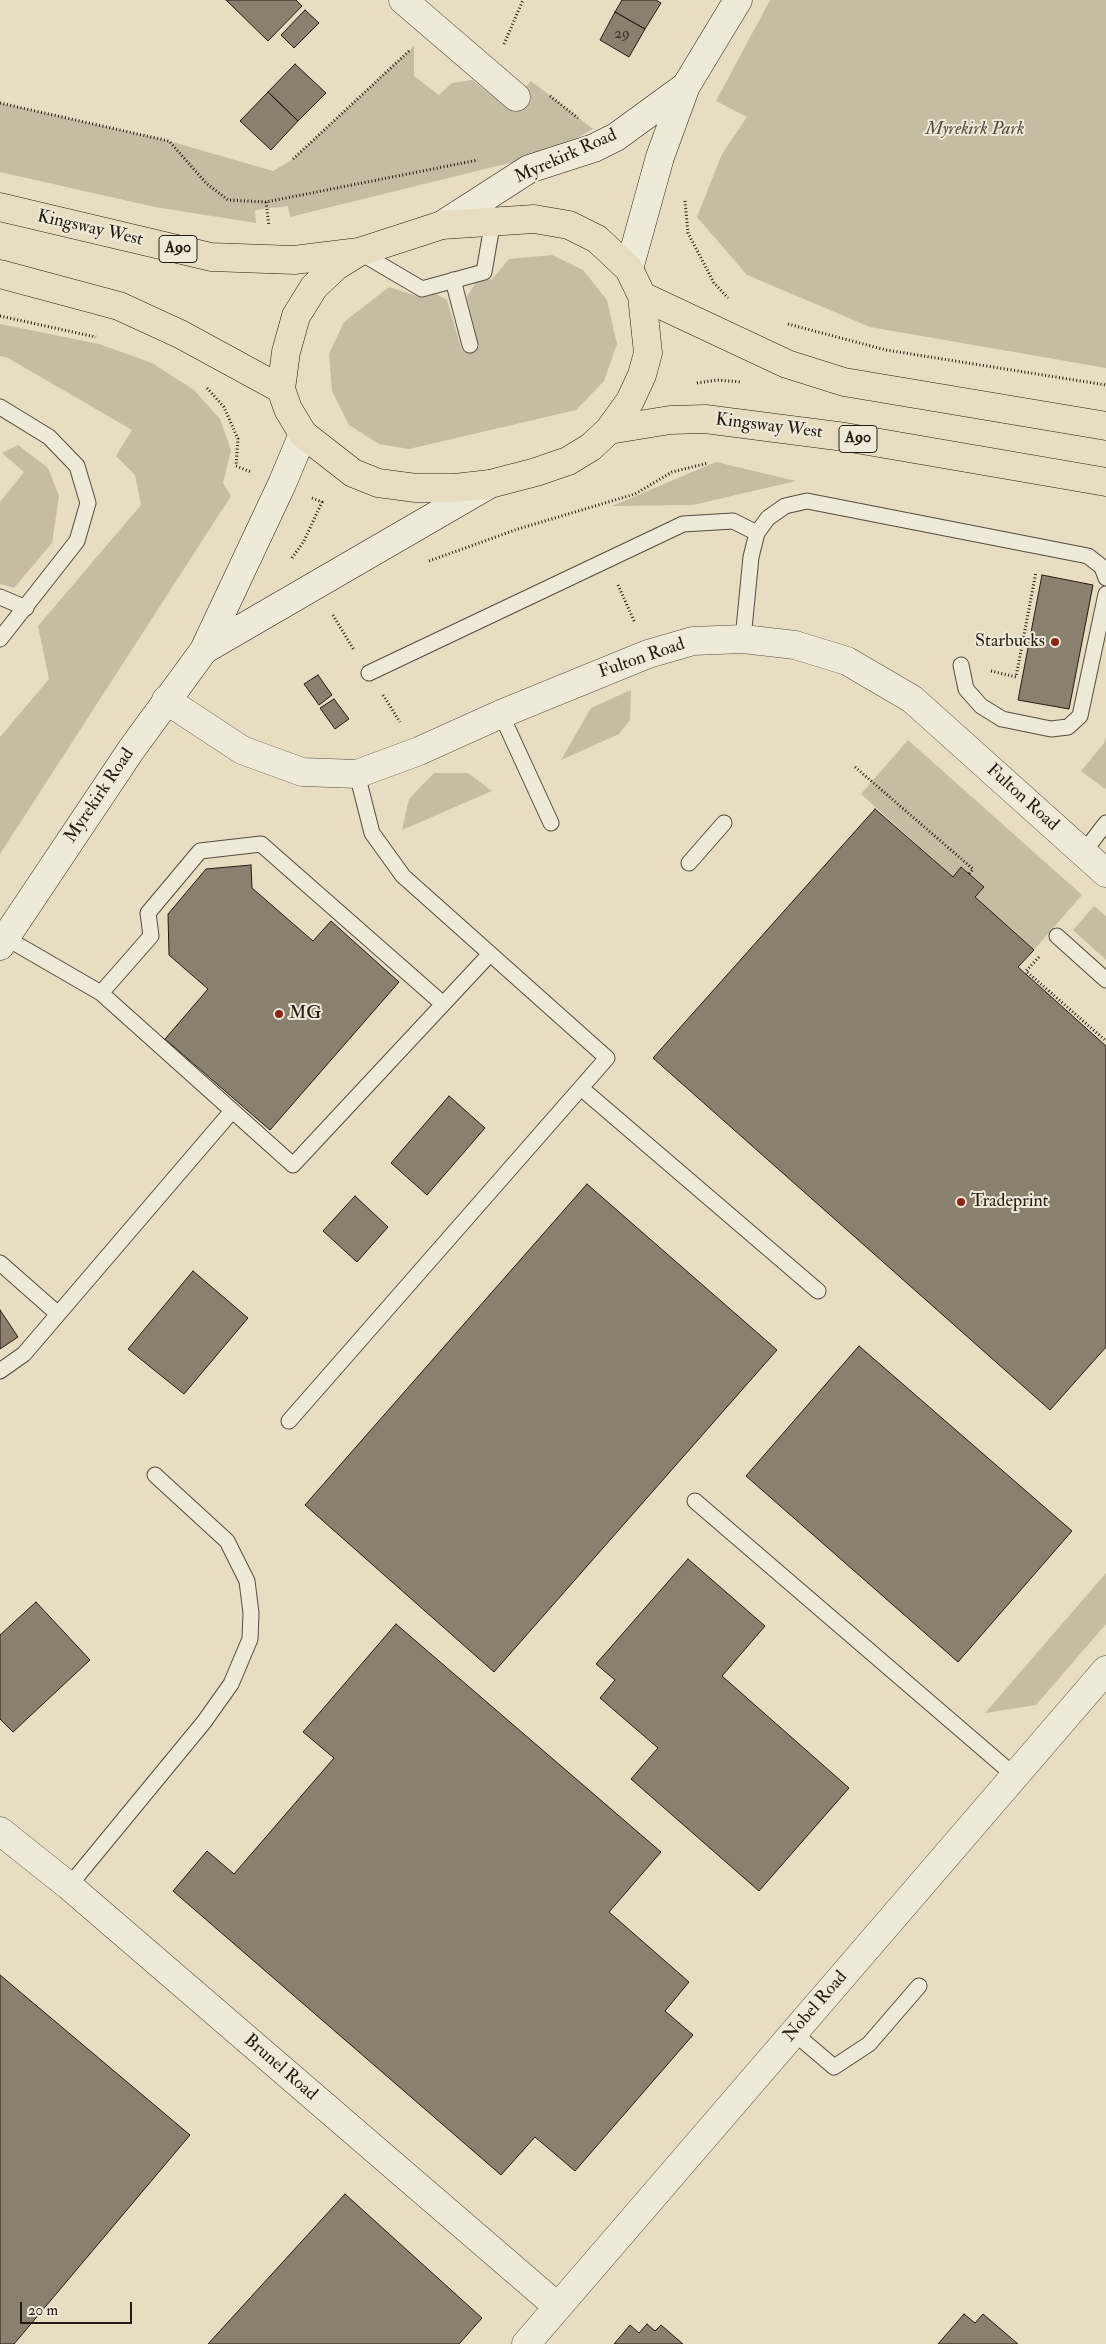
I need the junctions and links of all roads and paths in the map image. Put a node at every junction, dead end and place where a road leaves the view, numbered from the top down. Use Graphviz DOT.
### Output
graph roads {
  1 [pos="403,0"];
  2 [pos="523,0"];
  3 [pos="738,0"];
  4 [pos="434,28"];
  5 [pos="485,70"];
  6 [pos="686,86"];
  7 [pos="516,98"];
  8 [pos="0,103"];
  9 [pos="585,123"];
  10 [pos="293,159"];
  11 [pos="485,159"];
  12 [pos="684,196"];
  13 [pos="0,207"];
  14 [pos="493,220"];
  15 [pos="442,225"];
  16 [pos="359,252"];
  17 [pos="629,269"];
  18 [pos="0,274"];
  19 [pos="453,280"];
  20 [pos="642,296"];
  21 [pos="734,304"];
  22 [pos="0,316"];
  23 [pos="786,324"];
  24 [pos="103,339"];
  25 [pos="470,345"];
  26 [pos="696,383"];
  27 [pos="748,383"];
  28 [pos="1106,385"];
  29 [pos="206,388"];
  30 [pos="281,389"];
  31 [pos="0,407"];
  32 [pos="1106,426"];
  33 [pos="609,430"];
  34 [pos="303,434"];
  35 [pos="708,462"];
  36 [pos="1106,482"];
  37 [pos="282,484"];
  38 [pos="490,484"];
  39 [pos="756,533"];
  40 [pos="607,560"];
  41 [pos="428,561"];
  42 [pos="289,564"];
  43 [pos="1036,570"];
  44 [pos="1106,578"];
  45 [pos="1106,594"];
  46 [pos="0,597"];
  47 [pos="26,608"];
  48 [pos="742,639"];
  49 [pos="0,640"];
  50 [pos="204,650"];
  51 [pos="648,654"];
  52 [pos="961,665"];
  53 [pos="368,673"];
  54 [pos="166,700"];
  55 [pos="501,714"];
  56 [pos="855,767"];
  57 [pos="357,774"];
  58 [pos="551,823"];
  59 [pos="1106,823"];
  60 [pos="724,824"];
  61 [pos="1083,853"];
  62 [pos="689,863"];
  63 [pos="1106,873"];
  64 [pos="969,874"];
  65 [pos="1058,936"];
  66 [pos="3,942"];
  67 [pos="489,955"];
  68 [pos="1106,980"];
  69 [pos="101,993"];
  70 [pos="443,1004"];
  71 [pos="1106,1041"];
  72 [pos="581,1088"];
  73 [pos="232,1111"];
  74 [pos="0,1263"];
  75 [pos="818,1291"];
  76 [pos="58,1314"];
  77 [pos="0,1371"];
  78 [pos="289,1421"];
  79 [pos="156,1476"];
  80 [pos="695,1502"];
  81 [pos="1106,1670"];
  82 [pos="1097,1699"];
  83 [pos="1015,1776"];
  84 [pos="0,1831"];
  85 [pos="68,1886"];
  86 [pos="919,1986"];
  87 [pos="794,2033"];
  88 [pos="558,2307"];
  89 [pos="526,2344"];
  1 -- 4 [label="street"];
  2 -- 5 [label="path"];
  3 -- 6 [label="street, Myrekirk Road"];
  4 -- 5 [label="street"];
  4 -- 10 [label="path"];
  5 -- 7 [label="street"];
  6 -- 15 [label="street, Myrekirk Road"];
  6 -- 17 [label="street, Myrekirk Road"];
  7 -- 9 [label="path"];
  8 -- 11 [label="path"];
  12 -- 21 [label="path"];
  13 -- 16 [label="highway, Kingsway West / A90"];
  14 -- 15 [label="highway, Kingsway West / A90"];
  14 -- 17 [label="highway, Kingsway West / A90"];
  14 -- 19 [label="lane"];
  15 -- 16 [label="highway, Kingsway West / A90"];
  16 -- 19 [label="lane"];
  16 -- 30 [label="highway, Kingsway West / A90"];
  17 -- 20 [label="highway, Kingsway West / A90"];
  18 -- 30 [label="highway"];
  19 -- 25 [label="lane"];
  20 -- 32 [label="highway"];
  20 -- 33 [label="highway, Kingsway West / A90"];
  22 -- 24 [label="path"];
  23 -- 28 [label="path"];
  26 -- 27 [label="path"];
  29 -- 37 [label="path"];
  30 -- 34 [label="highway, Kingsway West / A90"];
  31 -- 47 [label="lane"];
  33 -- 36 [label="highway, Kingsway West / A90"];
  33 -- 38 [label="highway, Kingsway West / A90"];
  34 -- 37 [label="street"];
  34 -- 38 [label="highway, Kingsway West / A90"];
  35 -- 41 [label="path"];
  37 -- 42 [label="path"];
  37 -- 50 [label="street"];
  38 -- 50 [label="street"];
  39 -- 40 [label="lane"];
  39 -- 44 [label="lane"];
  39 -- 48 [label="lane"];
  40 -- 51 [label="path"];
  40 -- 53 [label="lane"];
  43 -- 52 [label="path"];
  45 -- 52 [label="lane"];
  46 -- 47 [label="lane"];
  47 -- 49 [label="lane"];
  48 -- 51 [label="street, Fulton Road"];
  48 -- 61 [label="street, Fulton Road"];
  50 -- 54 [label="street, Myrekirk Road"];
  51 -- 55 [label="street, Fulton Road"];
  54 -- 57 [label="street, Fulton Road"];
  54 -- 66 [label="street, Myrekirk Road"];
  55 -- 57 [label="street, Fulton Road"];
  55 -- 58 [label="lane"];
  56 -- 64 [label="path"];
  57 -- 67 [label="lane"];
  59 -- 61 [label="lane"];
  60 -- 62 [label="lane"];
  61 -- 63 [label="street, Fulton Road"];
  65 -- 68 [label="lane"];
  65 -- 71 [label="path"];
  66 -- 69 [label="lane"];
  67 -- 70 [label="lane"];
  67 -- 72 [label="lane"];
  69 -- 70 [label="lane"];
  69 -- 73 [label="lane"];
  70 -- 73 [label="lane"];
  72 -- 75 [label="lane"];
  72 -- 78 [label="lane"];
  73 -- 76 [label="lane"];
  74 -- 76 [label="lane"];
  76 -- 77 [label="lane"];
  79 -- 85 [label="lane"];
  80 -- 83 [label="lane"];
  81 -- 82 [label="street, Nobel Road"];
  82 -- 83 [label="street, Nobel Road"];
  83 -- 87 [label="street, Nobel Road"];
  84 -- 85 [label="street, Brunel Road"];
  85 -- 88 [label="street, Brunel Road"];
  86 -- 87 [label="lane"];
  87 -- 88 [label="street, Nobel Road"];
  88 -- 89 [label="street, Nobel Road"];
}
